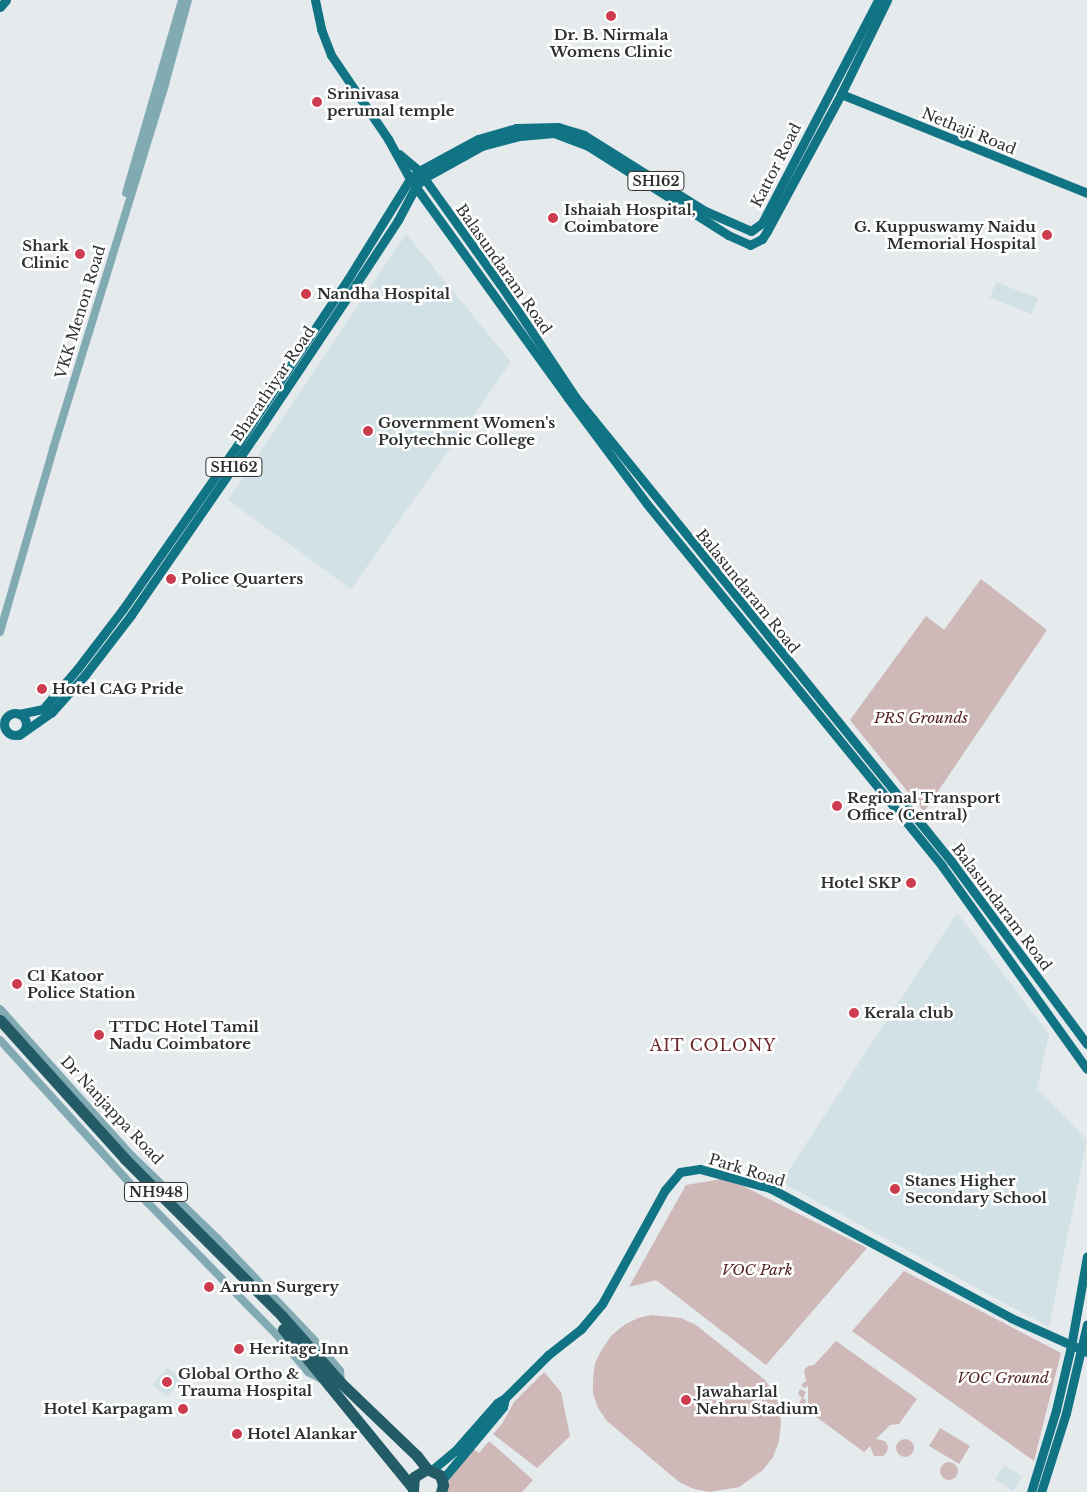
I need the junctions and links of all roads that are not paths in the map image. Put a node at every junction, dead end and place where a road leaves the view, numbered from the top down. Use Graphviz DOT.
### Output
graph roads {
  1 [pos="182,0"];
  2 [pos="188,0"];
  3 [pos="315,0"];
  4 [pos="878,0"];
  5 [pos="887,0"];
  6 [pos="3,1"];
  7 [pos="0,7"];
  8 [pos="841,94"];
  9 [pos="395,150"];
  10 [pos="421,175"];
  11 [pos="413,183"];
  12 [pos="1087,193"];
  13 [pos="0,615"];
  14 [pos="0,632"];
  15 [pos="0,713"];
  16 [pos="15,714"];
  17 [pos="0,730"];
  18 [pos="15,735"];
  19 [pos="885,779"];
  20 [pos="877,786"];
  21 [pos="0,1009"];
  22 [pos="0,1020"];
  23 [pos="0,1030"];
  24 [pos="0,1040"];
  25 [pos="1087,1044"];
  26 [pos="1087,1069"];
  27 [pos="1087,1256"];
  28 [pos="1087,1324"];
  29 [pos="1071,1346"];
  30 [pos="1084,1350"];
  31 [pos="316,1360"];
  32 [pos="324,1380"];
  33 [pos="341,1383"];
  34 [pos="505,1398"];
  35 [pos="429,1469"];
  36 [pos="413,1489"];
  37 [pos="442,1489"];
  38 [pos="1031,1492"];
  39 [pos="1041,1492"];
  1 -- 13 [label="street, VKK Menon Road"];
  2 -- 14 [label="street, VKK Menon Road"];
  3 -- 9 [label="main road"];
  4 -- 10 [label="main road, Kattor Road / SH162"];
  5 -- 8 [label="main road, SH162"];
  6 -- 7 [label="main road"];
  8 -- 10 [label="main road, Kattor Road / SH162"];
  8 -- 12 [label="main road, Nethaji Road"];
  9 -- 10 [label="main road, Balasundaram Road"];
  9 -- 11 [label="main road, Balasundaram Road"];
  10 -- 11 [label="main road, Kattor Road / SH162"];
  10 -- 19 [label="main road, Balasundaram Road"];
  11 -- 16 [label="main road, Bharathiyar Road / SH162"];
  11 -- 18 [label="main road, Bharathiyar Road / SH162"];
  11 -- 20 [label="main road, Balasundaram Road"];
  15 -- 16 [label="main road, SH162"];
  16 -- 18 [label="main road"];
  16 -- 18 [label="main road"];
  17 -- 18 [label="main road"];
  19 -- 20 [label="main road"];
  19 -- 25 [label="main road, Balasundaram Road"];
  20 -- 26 [label="main road, Balasundaram Road"];
  21 -- 33 [label="street, Dr Nanjappa Road"];
  22 -- 31 [label="highway, NH948"];
  23 -- 31 [label="highway, NH948"];
  24 -- 32 [label="street"];
  27 -- 29 [label="main road"];
  28 -- 30 [label="main road"];
  29 -- 30 [label="main road, Park Road"];
  29 -- 34 [label="main road, Park Road"];
  29 -- 38 [label="main road"];
  30 -- 39 [label="main road"];
  31 -- 32 [label="highway, NH948"];
  31 -- 33 [label="highway, NH948"];
  32 -- 36 [label="highway, NH948"];
  33 -- 35 [label="highway, Dr Nanjappa Road / NH948"];
  34 -- 35 [label="main road, Park Road"];
  34 -- 37 [label="main road"];
  35 -- 36 [label="highway, NH948"];
  35 -- 37 [label="highway, NH948"];
}
